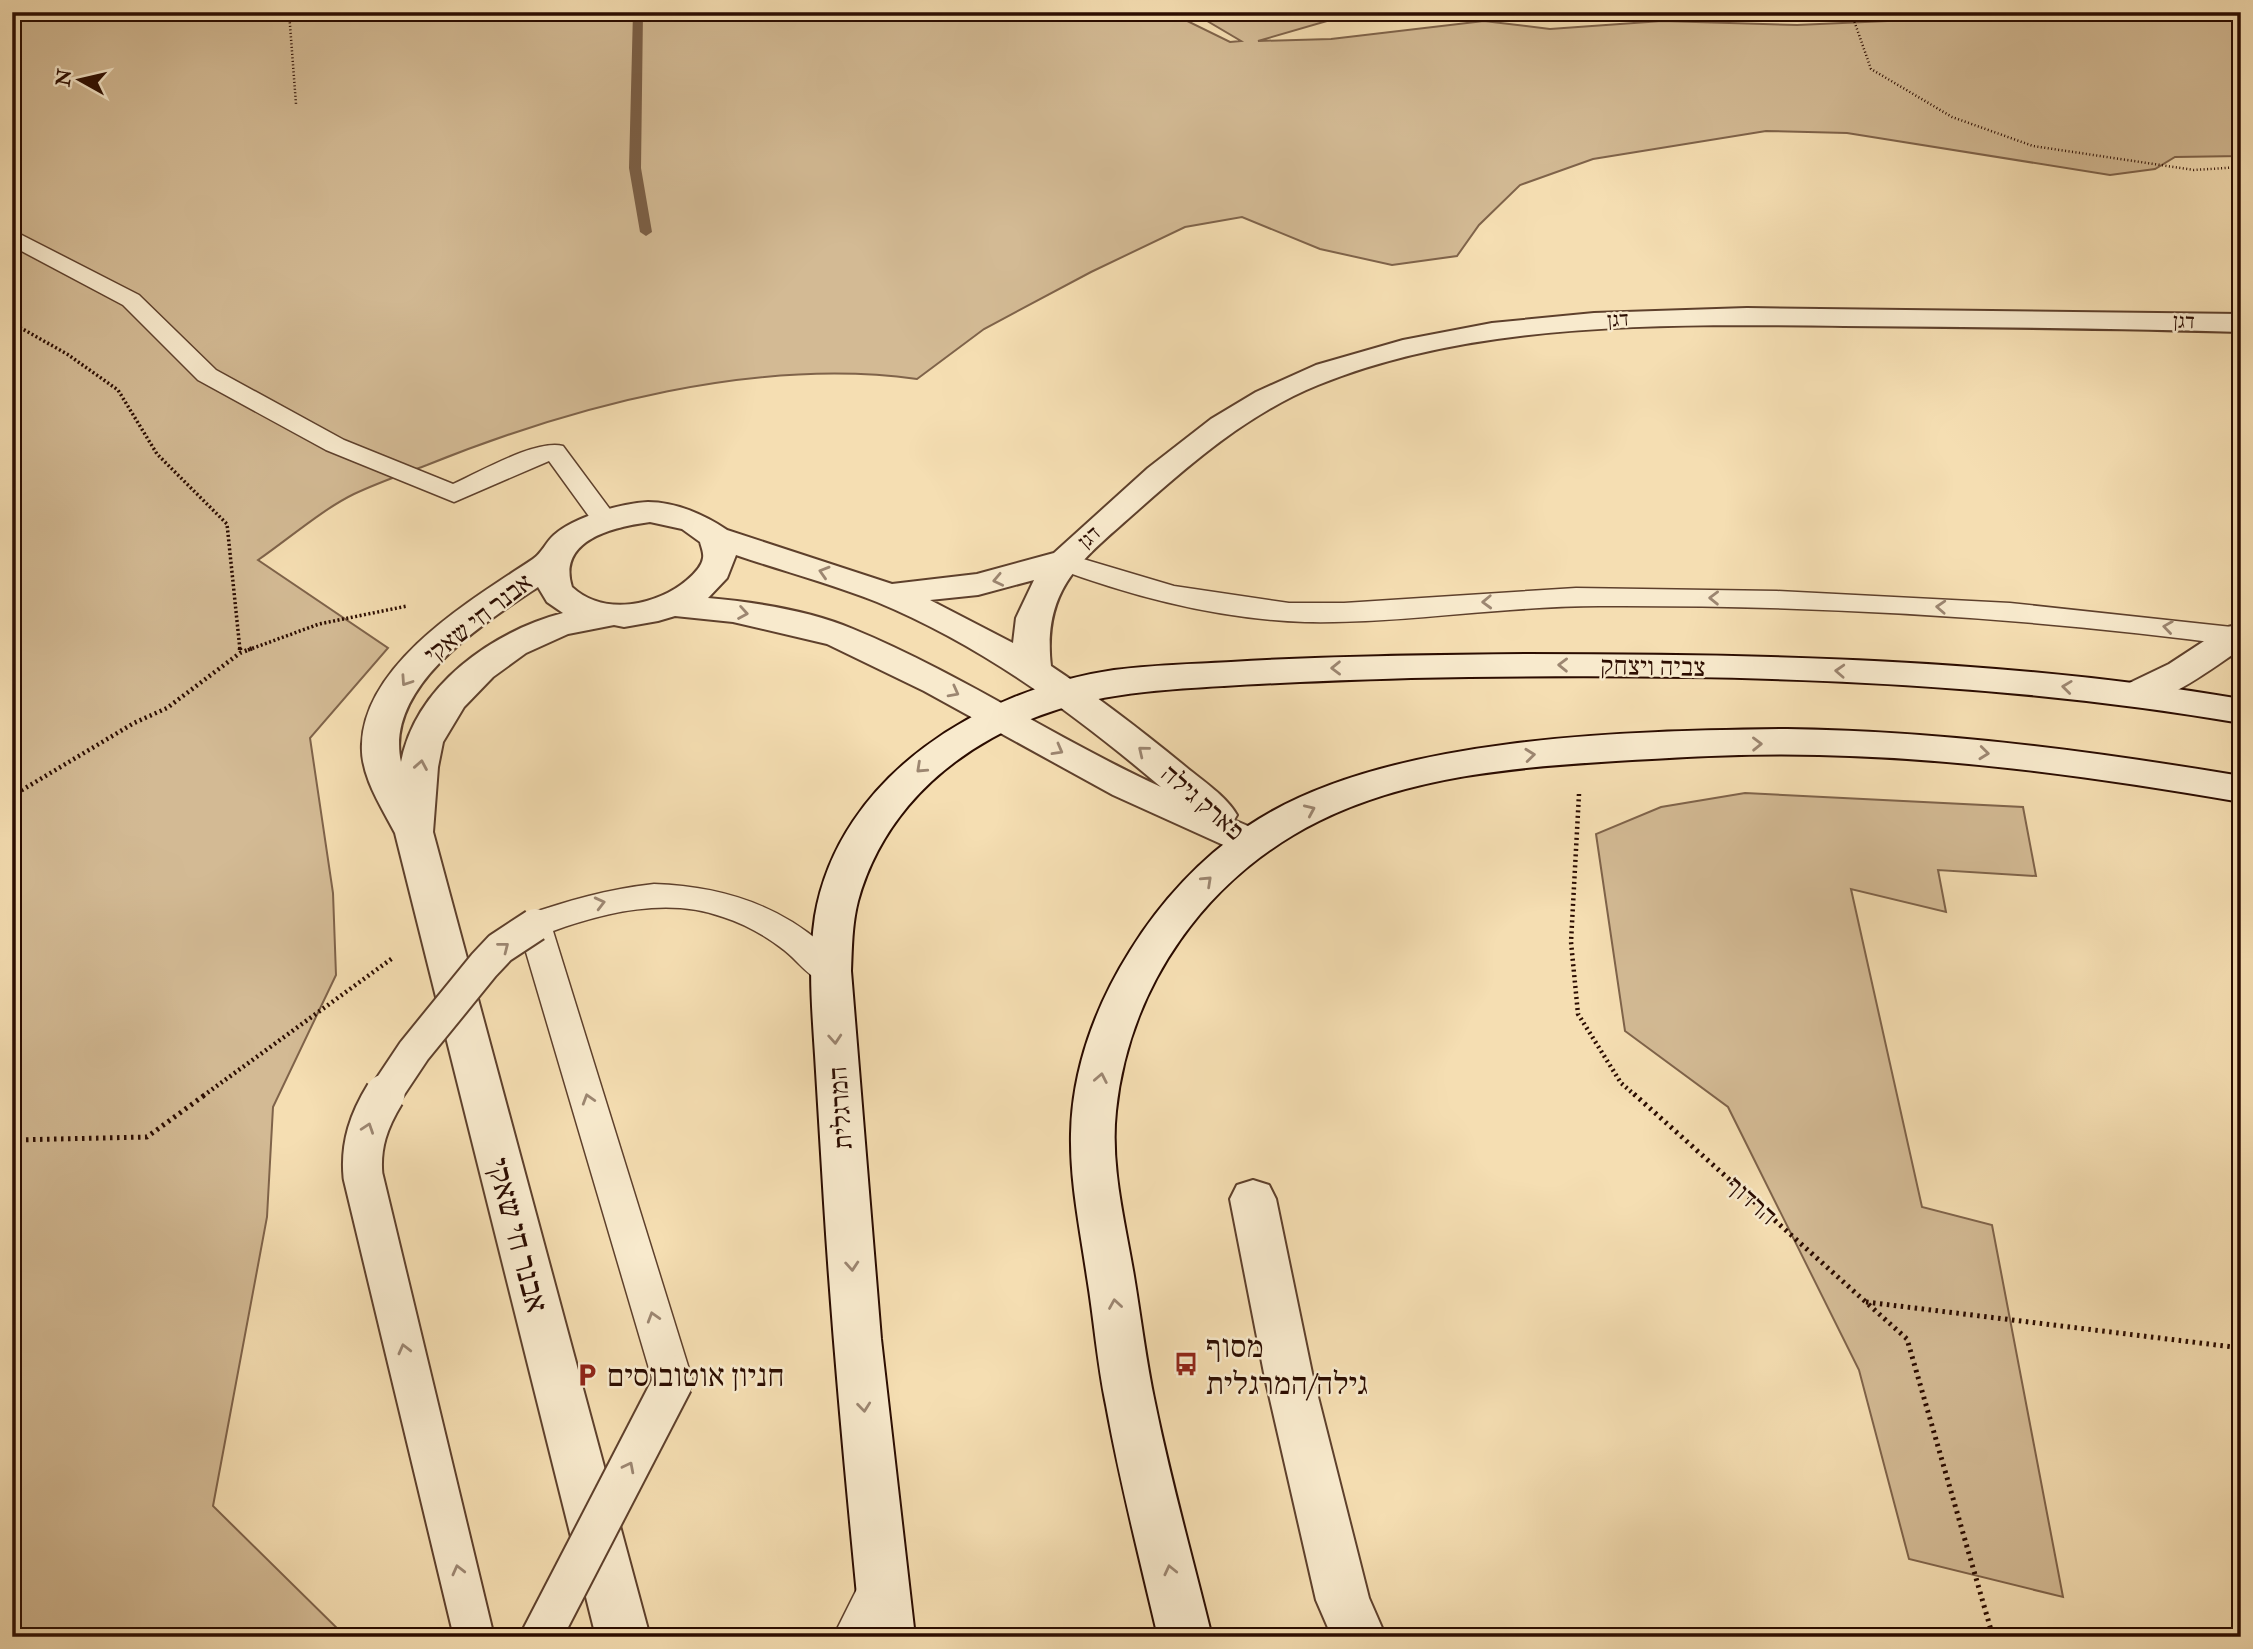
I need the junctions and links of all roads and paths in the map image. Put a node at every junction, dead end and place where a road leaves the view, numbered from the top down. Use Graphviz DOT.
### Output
graph roads {
  1 [pos="289,12"];
  2 [pos="1852,12"];
  3 [pos="296,104"];
  4 [pos="2241,167"];
  5 [pos="12,237"];
  6 [pos="12,323"];
  7 [pos="2241,323"];
  8 [pos="605,520"];
  9 [pos="714,537"];
  10 [pos="553,561"];
  11 [pos="1063,561"];
  12 [pos="888,594"];
  13 [pos="488,604"];
  14 [pos="675,605"];
  15 [pos="609,615"];
  16 [pos="2239,633"];
  17 [pos="240,653"];
  18 [pos="1033,668"];
  19 [pos="1066,692"];
  20 [pos="2134,695"];
  21 [pos="2241,711"];
  22 [pos="998,717"];
  23 [pos="1582,750"];
  24 [pos="2241,789"];
  25 [pos="12,796"];
  26 [pos="414,833"];
  27 [pos="1251,844"];
  28 [pos="535,925"];
  29 [pos="437,926"];
  30 [pos="830,971"];
  31 [pos="12,1140"];
  32 [pos="1253,1199"];
  33 [pos="1866,1302"];
  34 [pos="2241,1348"];
  35 [pos="881,1586"];
  36 [pos="474,1637"];
  37 [pos="541,1637"];
  38 [pos="624,1637"];
  39 [pos="855,1637"];
  40 [pos="888,1637"];
  41 [pos="1185,1637"];
  42 [pos="1359,1637"];
  43 [pos="2000,1637"];
  1 -- 3 [label="path"];
  2 -- 4 [label="path"];
  5 -- 8 [label="lane"];
  6 -- 17 [label="path"];
  7 -- 11 [label="street, דגן"];
  8 -- 9 [label="street"];
  8 -- 10 [label="street"];
  12 -- 9 [label="street, פארק גילה, one-way"];
  9 -- 14 [label="street"];
  10 -- 13 [label="street, אבנר חי שאקי"];
  10 -- 15 [label="street"];
  11 -- 12 [label="street, דגן, one-way"];
  16 -- 11 [label="lane, one-way"];
  11 -- 18 [label="street, דגן"];
  12 -- 18 [label="street, פארק גילה"];
  13 -- 17 [label="path"];
  13 -- 26 [label="street, אבנר חי שאקי, one-way"];
  14 -- 15 [label="street"];
  14 -- 22 [label="street, פארק גילה, one-way"];
  26 -- 15 [label="street, אבנר חי שאקי, one-way"];
  16 -- 20 [label="street"];
  17 -- 25 [label="path"];
  18 -- 19 [label="street, פארק גילה"];
  20 -- 19 [label="street, צביה ויצחק, one-way"];
  19 -- 22 [label="street, המרגלית"];
  27 -- 19 [label="street, פארק גילה, one-way"];
  20 -- 21 [label="street, צביה ויצחק"];
  22 -- 27 [label="street, פארק גילה, one-way"];
  22 -- 30 [label="street, המרגלית, one-way"];
  23 -- 24 [label="street, one-way"];
  27 -- 23 [label="street, one-way"];
  23 -- 33 [label="path, הרדוף"];
  26 -- 29 [label="street, אבנר חי שאקי"];
  41 -- 27 [label="street, one-way"];
  28 -- 30 [label="lane, one-way"];
  36 -- 28 [label="lane, one-way, bridge"];
  37 -- 28 [label="lane, one-way, bridge"];
  29 -- 31 [label="path"];
  29 -- 38 [label="street, אבנר חי שאקי"];
  30 -- 35 [label="street, המרגלית, one-way"];
  32 -- 42 [label="street"];
  33 -- 34 [label="path"];
  33 -- 43 [label="path, הרדוף"];
  35 -- 39 [label="lane"];
  35 -- 40 [label="street, המרגלית"];
}
